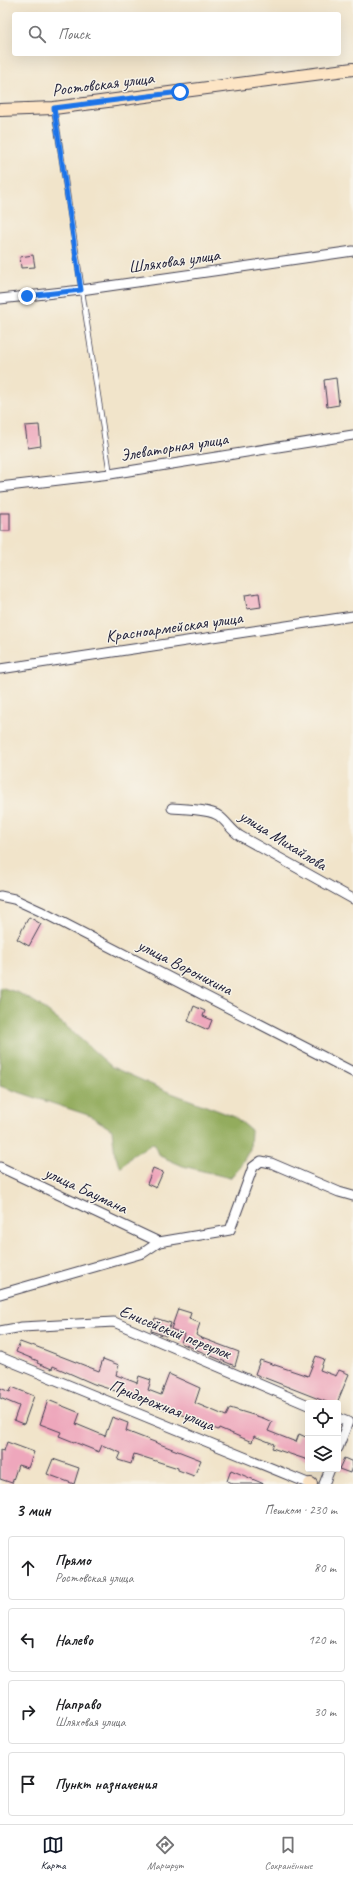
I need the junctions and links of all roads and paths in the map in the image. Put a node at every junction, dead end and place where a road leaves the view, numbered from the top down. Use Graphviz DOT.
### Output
graph roads {
  1 [pos="353,69"];
  2 [pos="54,108"];
  3 [pos="0,110"];
  4 [pos="353,251"];
  5 [pos="81,290"];
  6 [pos="0,299"];
  7 [pos="353,435"];
  8 [pos="110,474"];
  9 [pos="0,487"];
  10 [pos="353,616"];
  11 [pos="0,669"];
  12 [pos="172,808"];
  13 [pos="0,896"];
  14 [pos="353,899"];
  15 [pos="353,1072"];
  16 [pos="0,1167"];
  17 [pos="353,1196"];
  18 [pos="159,1242"];
  19 [pos="0,1294"];
  20 [pos="0,1331"];
  21 [pos="0,1357"];
  22 [pos="305,1404"];
  23 [pos="341,1419"];
  24 [pos="341,1440"];
  25 [pos="329,1472"];
  26 [pos="310,1484"];
  27 [pos="324,1484"];
  1 -- 2 [label="main road, Ростовская улица"];
  2 -- 3 [label="main road, Ростовская улица"];
  2 -- 5 [label="lane"];
  4 -- 5 [label="street, Шляховая улица"];
  5 -- 6 [label="street, Шляховая улица"];
  5 -- 8 [label="lane"];
  7 -- 8 [label="street, Элеваторная улица"];
  8 -- 9 [label="street, Элеваторная улица"];
  10 -- 11 [label="street, Красноармейская улица"];
  12 -- 14 [label="street, улица Михайлова"];
  13 -- 15 [label="street, улица Воронихина"];
  16 -- 18 [label="street, улица Баумана"];
  17 -- 18 [label="street"];
  18 -- 19 [label="street"];
  20 -- 22 [label="street, Енисейский переулок"];
  21 -- 26 [label="street, Придорожная улица"];
  23 -- 24 [label="street"];
  25 -- 27 [label="street"];
}
